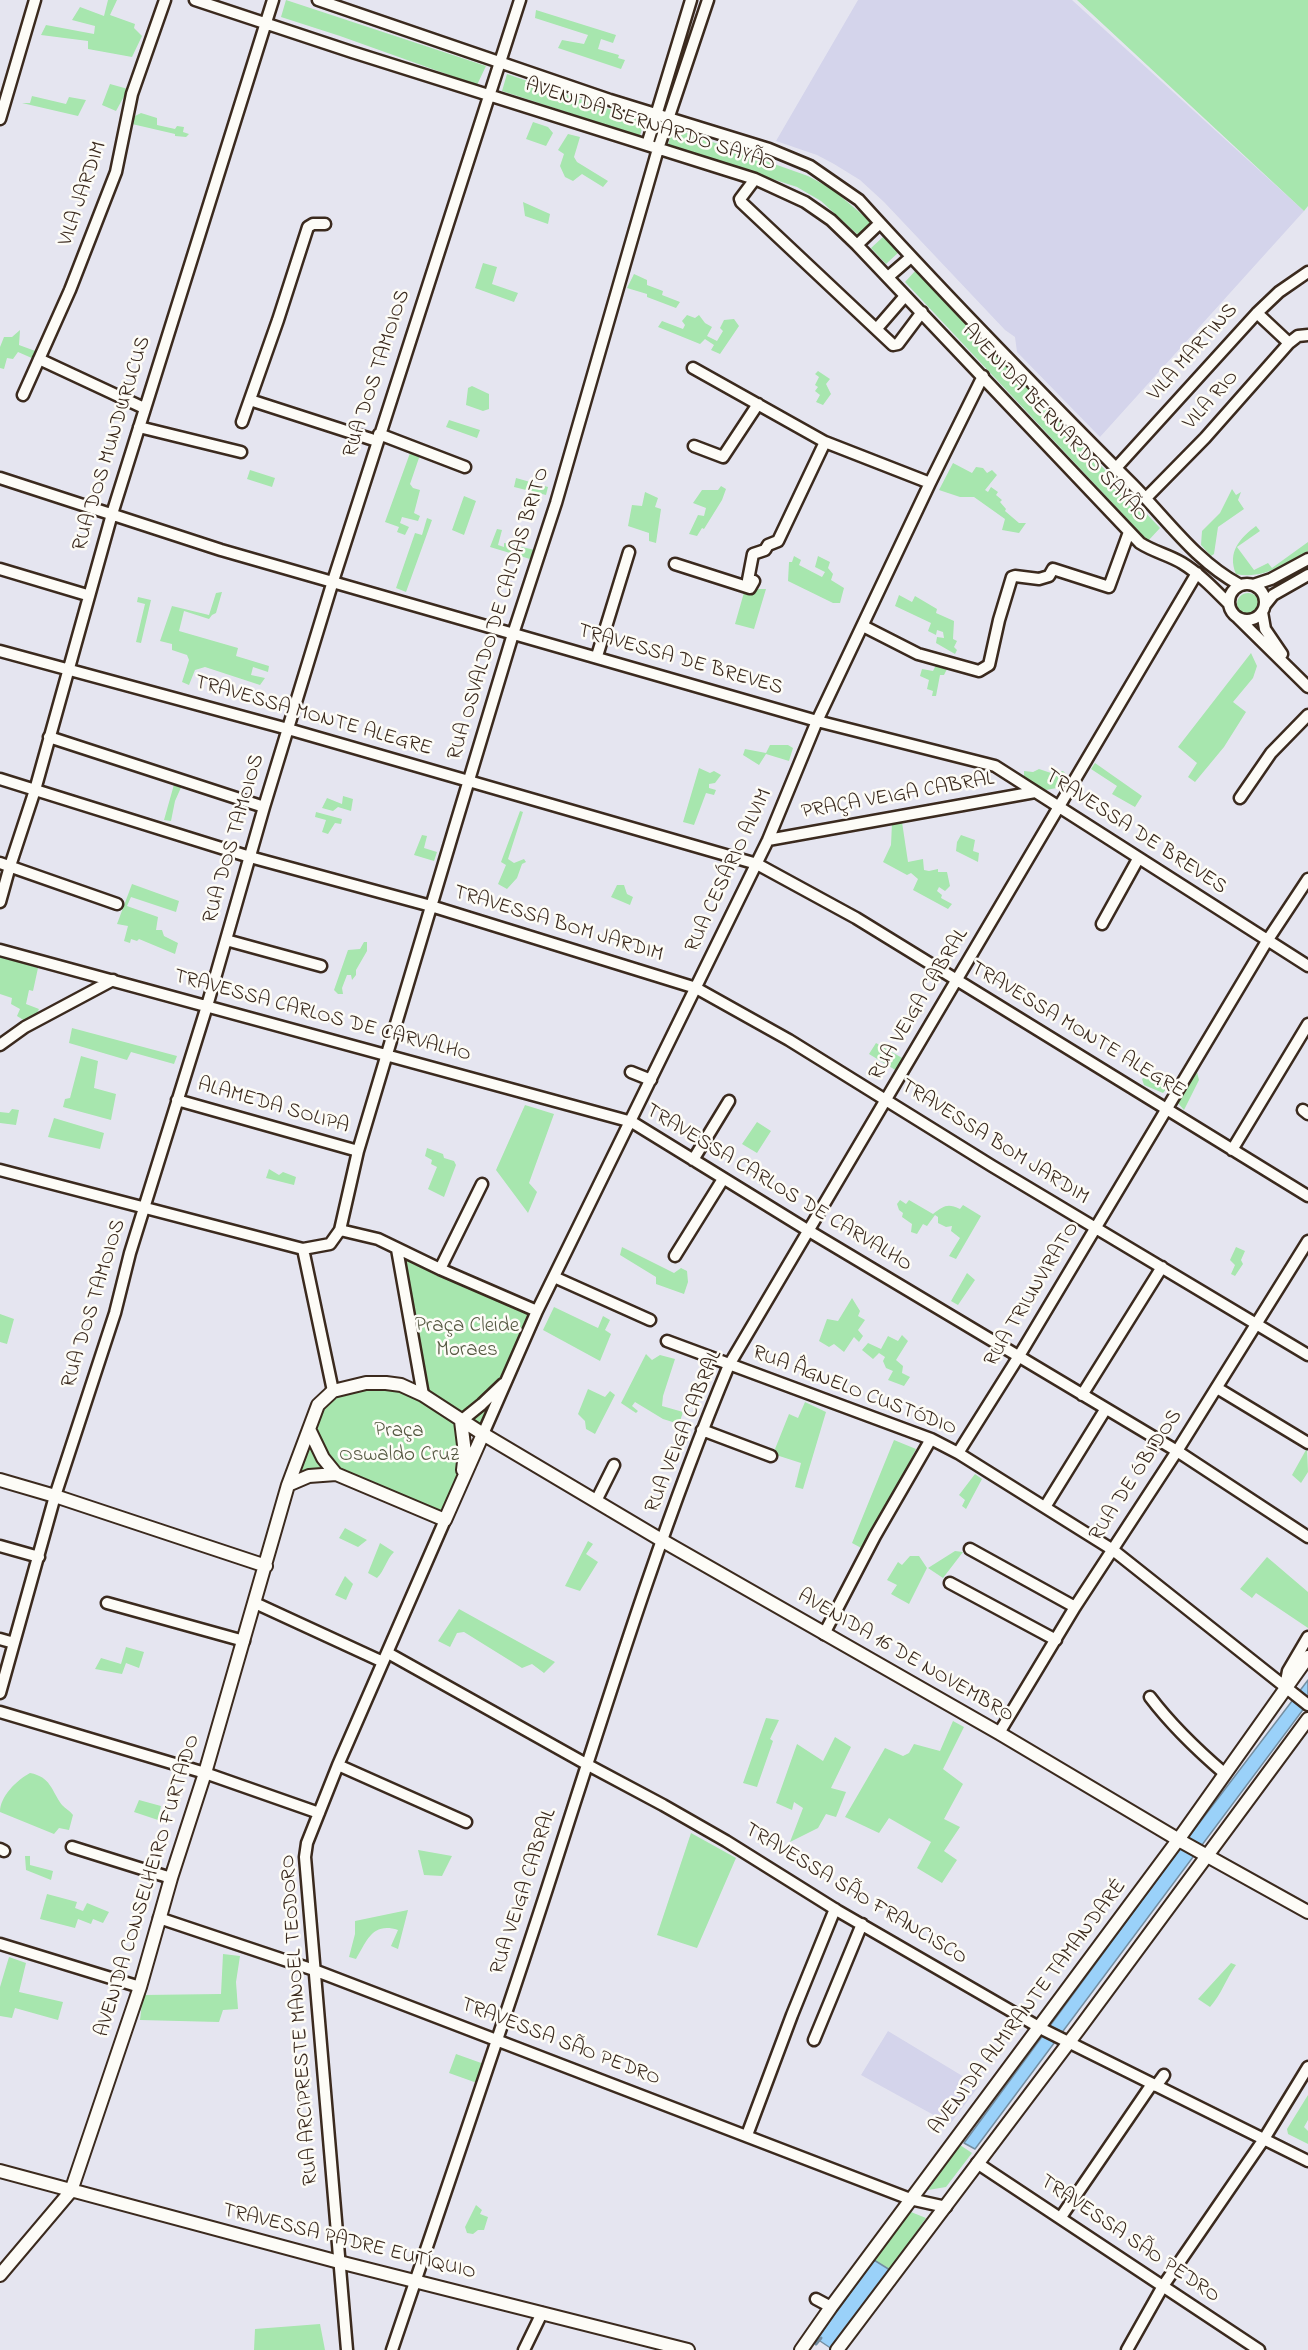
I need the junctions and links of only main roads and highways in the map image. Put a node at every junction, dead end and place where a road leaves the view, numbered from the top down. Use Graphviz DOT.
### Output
graph roads {
  1 [pos="461,1421"];
  2 [pos="309,1429"];
  3 [pos="483,1434"];
  4 [pos="336,1474"];
  5 [pos="0,1480"];
  6 [pos="288,1485"];
  7 [pos="459,1488"];
  8 [pos="266,1566"];
  9 [pos="1308,1657"];
  10 [pos="1308,1719"];
  11 [pos="1181,1841"];
  12 [pos="1204,1854"];
  13 [pos="1308,1912"];
  14 [pos="0,2171"];
  15 [pos="71,2191"];
  16 [pos="0,2275"];
  17 [pos="688,2350"];
  18 [pos="801,2350"];
  19 [pos="837,2350"];
  1 -- 2 [label="main road"];
  1 -- 3 [label="main road, AVENIDA 16 DE NOVEMBRO"];
  1 -- 7 [label="main road"];
  2 -- 4 [label="main road"];
  2 -- 6 [label="main road, AVENIDA CONSELHEIRO FURTADO"];
  3 -- 7 [label="main road, RUA ARCIPRESTE MANOEL TEODORO"];
  3 -- 11 [label="main road, AVENIDA 16 DE NOVEMBRO"];
  4 -- 6 [label="main road"];
  4 -- 7 [label="main road, RUA ARCIPRESTE MANOEL TEODORO"];
  5 -- 8 [label="main road"];
  6 -- 8 [label="main road, AVENIDA CONSELHEIRO FURTADO"];
  8 -- 15 [label="main road, AVENIDA CONSELHEIRO FURTADO"];
  9 -- 11 [label="main road, AVENIDA ALMIRANTE TAMANDARÉ"];
  10 -- 12 [label="main road"];
  11 -- 12 [label="main road, AVENIDA 16 DE NOVEMBRO"];
  11 -- 18 [label="main road, AVENIDA ALMIRANTE TAMANDARÉ"];
  12 -- 13 [label="main road, AVENIDA 16 DE NOVEMBRO"];
  12 -- 19 [label="main road"];
  14 -- 15 [label="main road, TRAVESSA PADRE EUTÍQUIO"];
  15 -- 16 [label="main road, AVENIDA CONSELHEIRO FURTADO"];
  15 -- 17 [label="main road, TRAVESSA PADRE EUTÍQUIO"];
}
